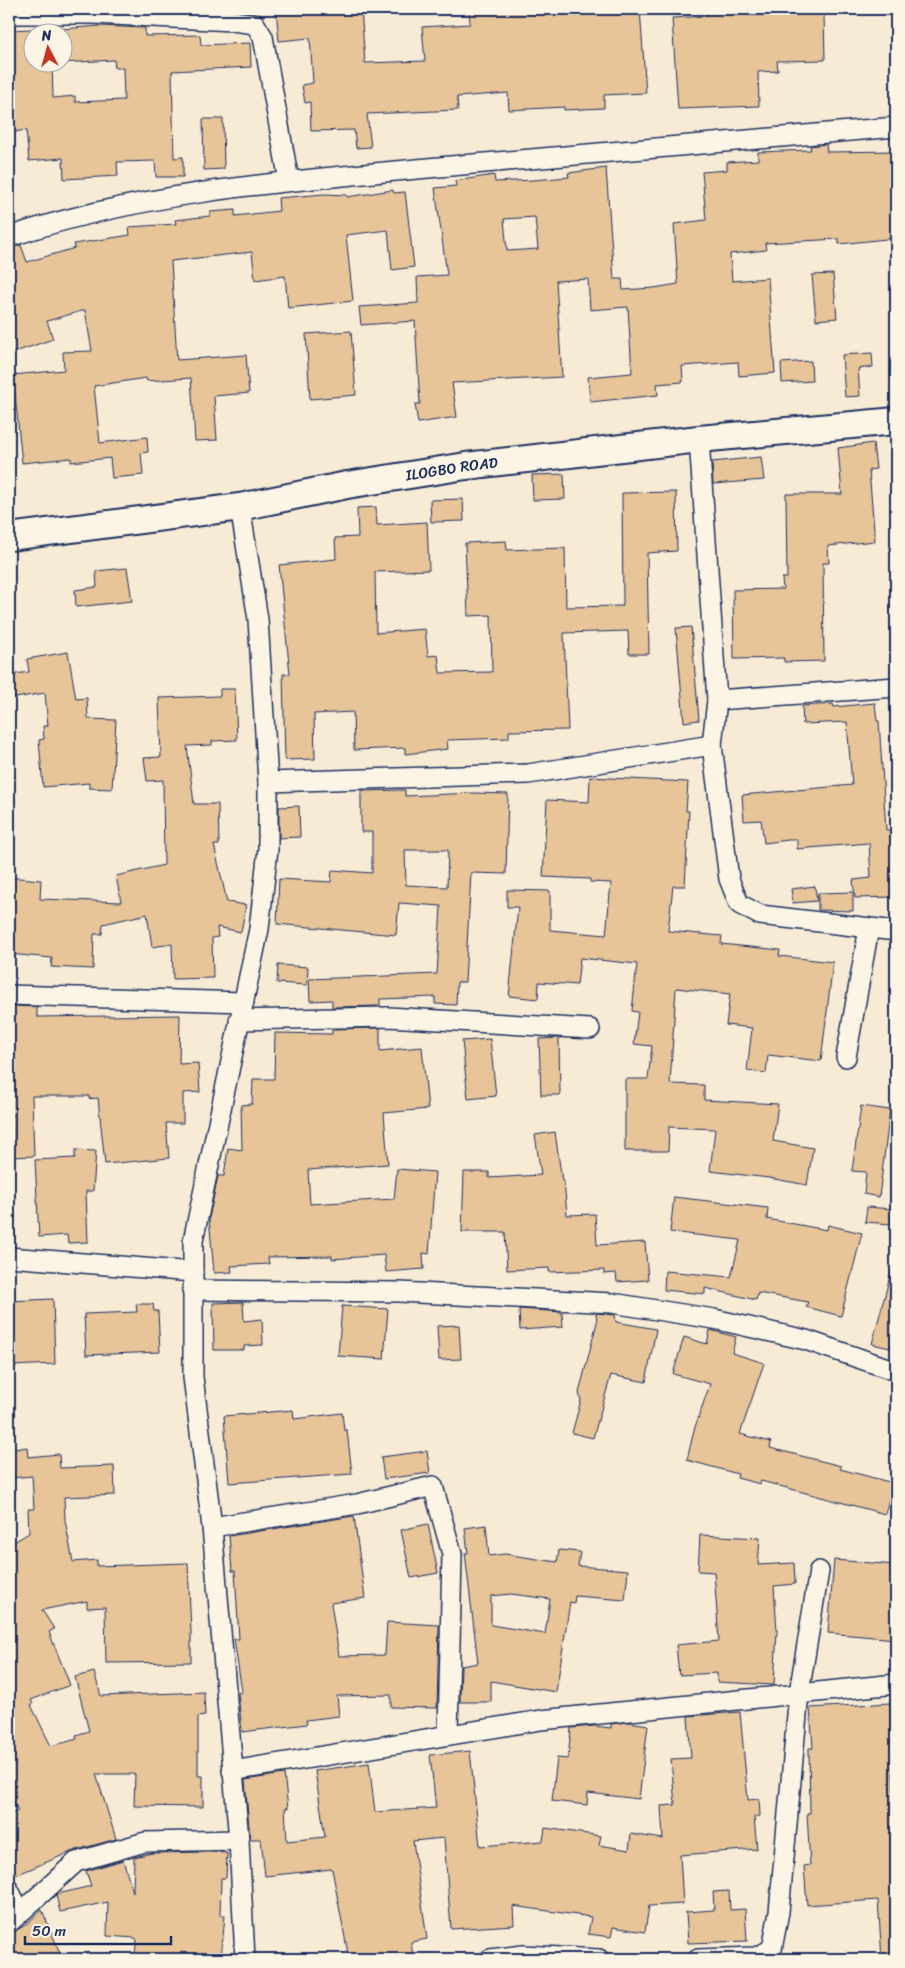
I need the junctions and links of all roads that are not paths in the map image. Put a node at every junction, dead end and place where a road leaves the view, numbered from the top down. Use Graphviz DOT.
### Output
graph roads {
  1 [pos="9,14"];
  2 [pos="896,126"];
  3 [pos="289,180"];
  4 [pos="9,237"];
  5 [pos="896,422"];
  6 [pos="699,440"];
  7 [pos="240,507"];
  8 [pos="9,537"];
  9 [pos="896,687"];
  10 [pos="717,700"];
  11 [pos="712,745"];
  12 [pos="268,782"];
  13 [pos="869,928"];
  14 [pos="896,931"];
  15 [pos="9,995"];
  16 [pos="244,1002"];
  17 [pos="239,1020"];
  18 [pos="590,1029"];
  19 [pos="846,1057"];
  20 [pos="9,1257"];
  21 [pos="192,1281"];
  22 [pos="896,1371"];
  23 [pos="212,1527"];
  24 [pos="819,1571"];
  25 [pos="896,1684"];
  26 [pos="799,1693"];
  27 [pos="448,1736"];
  28 [pos="232,1771"];
  29 [pos="239,1840"];
  30 [pos="9,1890"];
  31 [pos="14,1918"];
  32 [pos="245,1959"];
  33 [pos="490,1959"];
  34 [pos="599,1959"];
  35 [pos="698,1959"];
  1 -- 3 [label="street"];
  2 -- 3 [label="street"];
  3 -- 4 [label="street"];
  5 -- 6 [label="main road, ILOGBO ROAD"];
  6 -- 7 [label="main road, ILOGBO ROAD"];
  6 -- 10 [label="street"];
  7 -- 8 [label="main road, ILOGBO ROAD"];
  7 -- 12 [label="street"];
  9 -- 10 [label="street"];
  10 -- 11 [label="street"];
  11 -- 12 [label="street"];
  11 -- 13 [label="street"];
  12 -- 16 [label="street"];
  13 -- 14 [label="street"];
  13 -- 19 [label="street"];
  15 -- 16 [label="street"];
  16 -- 17 [label="street"];
  17 -- 18 [label="street"];
  17 -- 21 [label="street"];
  20 -- 21 [label="street"];
  21 -- 22 [label="street"];
  21 -- 23 [label="street"];
  23 -- 27 [label="street"];
  23 -- 28 [label="street"];
  24 -- 26 [label="street"];
  25 -- 26 [label="street"];
  26 -- 27 [label="street"];
  26 -- 35 [label="street"];
  27 -- 28 [label="street"];
  28 -- 29 [label="street"];
  29 -- 31 [label="street"];
  29 -- 32 [label="street"];
  30 -- 31 [label="street"];
  33 -- 34 [label="street"];
}
